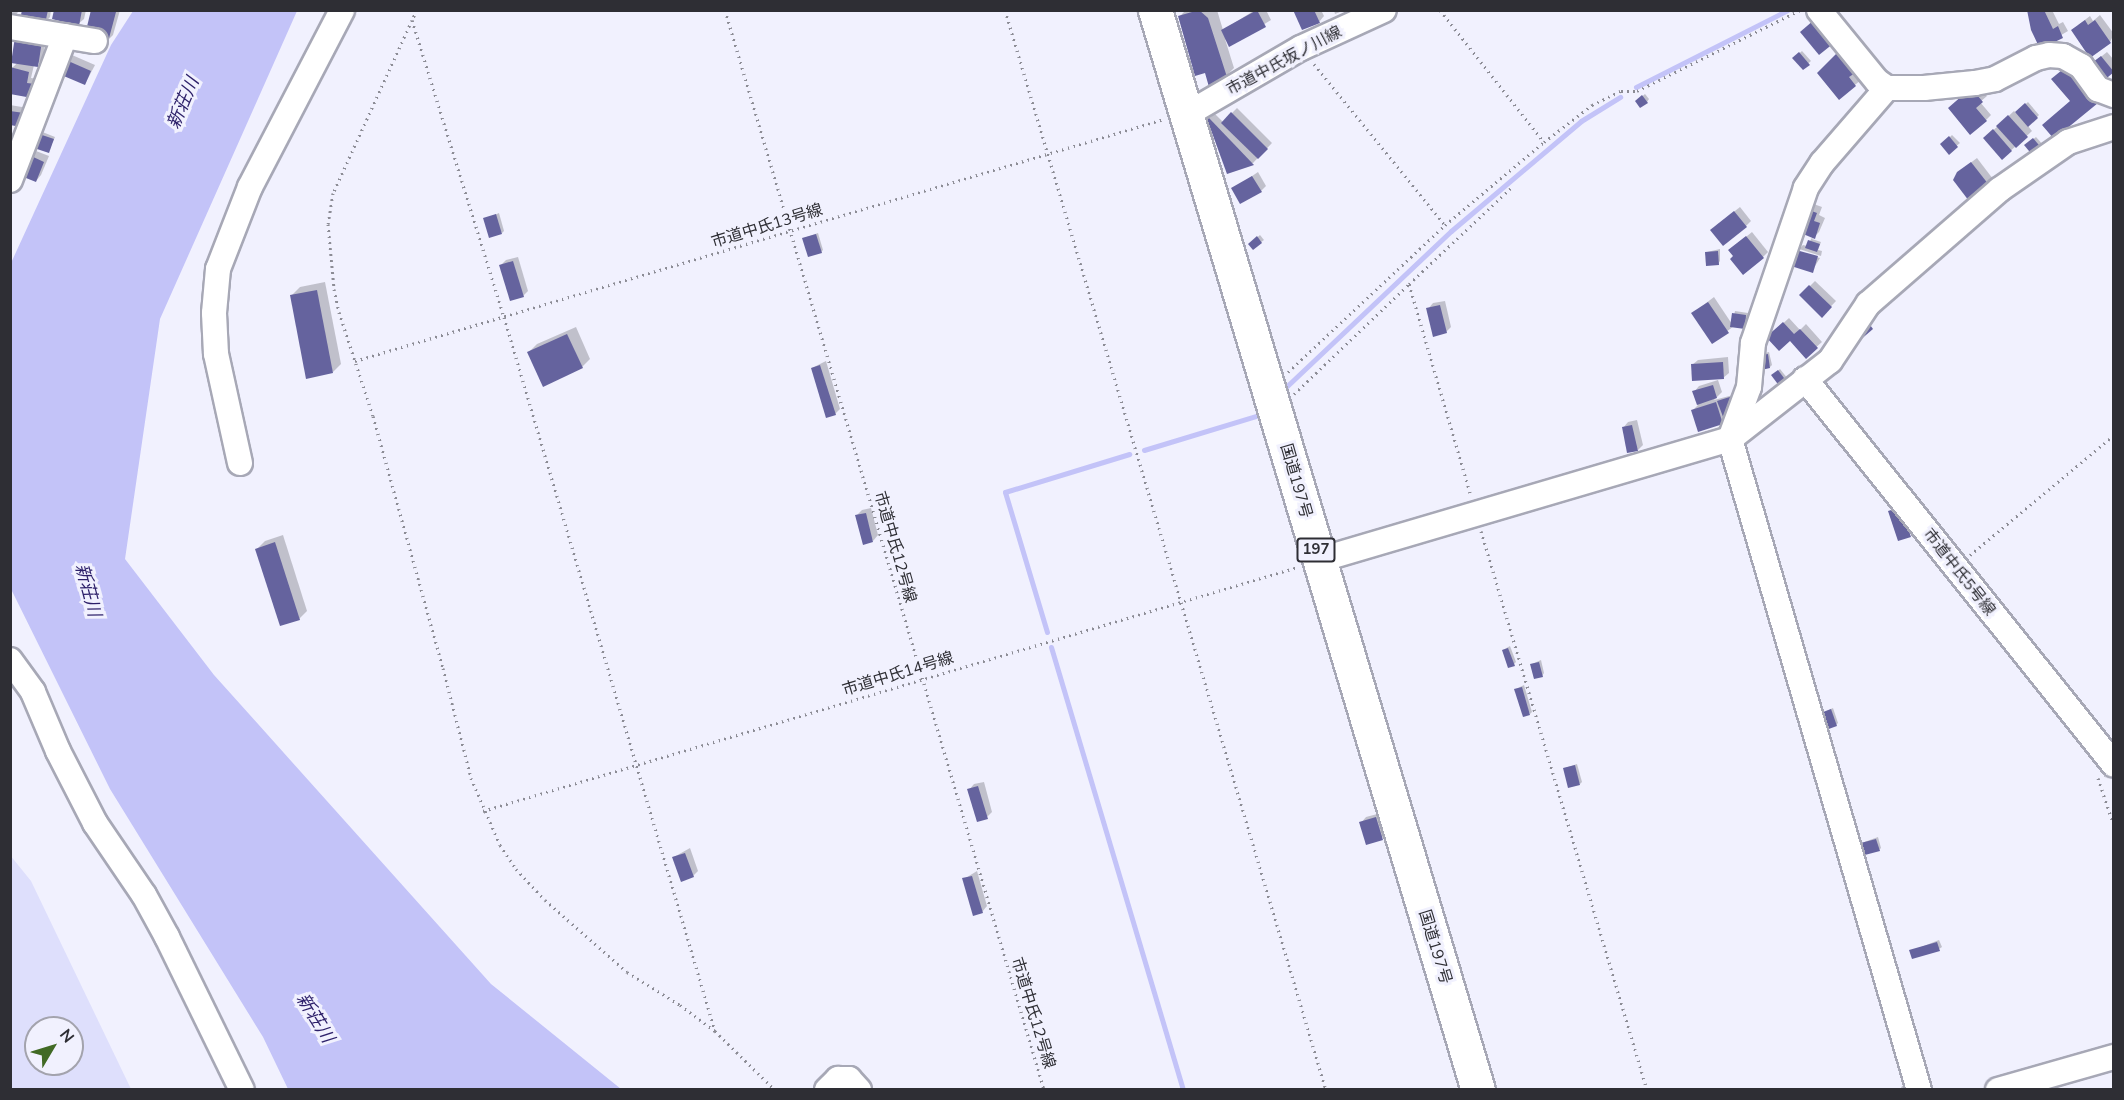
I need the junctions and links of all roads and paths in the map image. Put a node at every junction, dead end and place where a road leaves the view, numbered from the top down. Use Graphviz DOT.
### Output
graph roads {
  1 [pos="342,10"];
  2 [pos="417,10"];
  3 [pos="725,10"];
  4 [pos="1005,10"];
  5 [pos="1155,10"];
  6 [pos="1384,10"];
  7 [pos="1440,10"];
  8 [pos="1800,10"];
  9 [pos="1819,10"];
  10 [pos="412,20"];
  11 [pos="10,27"];
  12 [pos="65,36"];
  13 [pos="95,41"];
  14 [pos="1301,48"];
  15 [pos="1887,88"];
  16 [pos="2114,95"];
  17 [pos="1185,113"];
  18 [pos="2114,127"];
  19 [pos="1544,142"];
  20 [pos="1047,154"];
  21 [pos="10,180"];
  22 [pos="1511,188"];
  23 [pos="1445,225"];
  24 [pos="790,231"];
  25 [pos="1408,284"];
  26 [pos="504,317"];
  27 [pos="355,361"];
  28 [pos="1805,379"];
  29 [pos="1273,401"];
  30 [pos="2114,435"];
  31 [pos="1730,439"];
  32 [pos="240,463"];
  33 [pos="1476,514"];
  34 [pos="1319,560"];
  35 [pos="1955,567"];
  36 [pos="1180,601"];
  37 [pos="10,660"];
  38 [pos="921,680"];
  39 [pos="637,765"];
  40 [pos="2114,765"];
  41 [pos="483,812"];
  42 [pos="715,1031"];
  43 [pos="2114,1057"];
  44 [pos="242,1089"];
  45 [pos="775,1089"];
  46 [pos="827,1089"];
  47 [pos="859,1089"];
  48 [pos="1044,1089"];
  49 [pos="1326,1089"];
  50 [pos="1478,1089"];
  51 [pos="1647,1089"];
  52 [pos="1919,1089"];
  53 [pos="1998,1089"];
  1 -- 32 [label="street"];
  2 -- 10 [label="path"];
  3 -- 24 [label="path, 市道中氏12号線"];
  4 -- 20 [label="path"];
  5 -- 17 [label="highway, 国道197号 / 197"];
  6 -- 14 [label="street, 市道中氏坂ノ川線"];
  7 -- 19 [label="path"];
  8 -- 19 [label="path"];
  9 -- 15 [label="street"];
  10 -- 26 [label="path"];
  10 -- 27 [label="path"];
  11 -- 12 [label="street"];
  12 -- 13 [label="street"];
  12 -- 21 [label="street"];
  14 -- 17 [label="street, 市道中氏坂ノ川線"];
  14 -- 23 [label="path"];
  15 -- 16 [label="street"];
  15 -- 31 [label="street"];
  17 -- 20 [label="path, 市道中氏13号線"];
  17 -- 29 [label="highway, 国道197号 / 197"];
  18 -- 28 [label="street"];
  19 -- 23 [label="path"];
  20 -- 24 [label="path, 市道中氏13号線"];
  20 -- 36 [label="path"];
  22 -- 25 [label="path"];
  23 -- 29 [label="path"];
  24 -- 26 [label="path, 市道中氏13号線"];
  24 -- 38 [label="path, 市道中氏12号線"];
  25 -- 29 [label="path"];
  25 -- 33 [label="path"];
  26 -- 27 [label="path, 市道中氏13号線"];
  26 -- 39 [label="path"];
  27 -- 41 [label="path"];
  28 -- 31 [label="street"];
  28 -- 35 [label="street, 市道中氏5号線"];
  29 -- 34 [label="highway, 国道197号 / 197"];
  30 -- 35 [label="path"];
  31 -- 33 [label="street"];
  31 -- 52 [label="street"];
  33 -- 34 [label="street"];
  33 -- 51 [label="path"];
  34 -- 36 [label="path, 市道中氏14号線"];
  34 -- 50 [label="highway, 国道197号 / 197"];
  35 -- 40 [label="street, 市道中氏5号線"];
  36 -- 38 [label="path, 市道中氏14号線"];
  36 -- 49 [label="path"];
  37 -- 44 [label="street"];
  38 -- 39 [label="path, 市道中氏14号線"];
  38 -- 48 [label="path, 市道中氏12号線"];
  39 -- 41 [label="path, 市道中氏14号線"];
  39 -- 42 [label="path"];
  41 -- 42 [label="path"];
  42 -- 45 [label="path"];
  43 -- 53 [label="street"];
  46 -- 47 [label="street"];
}
